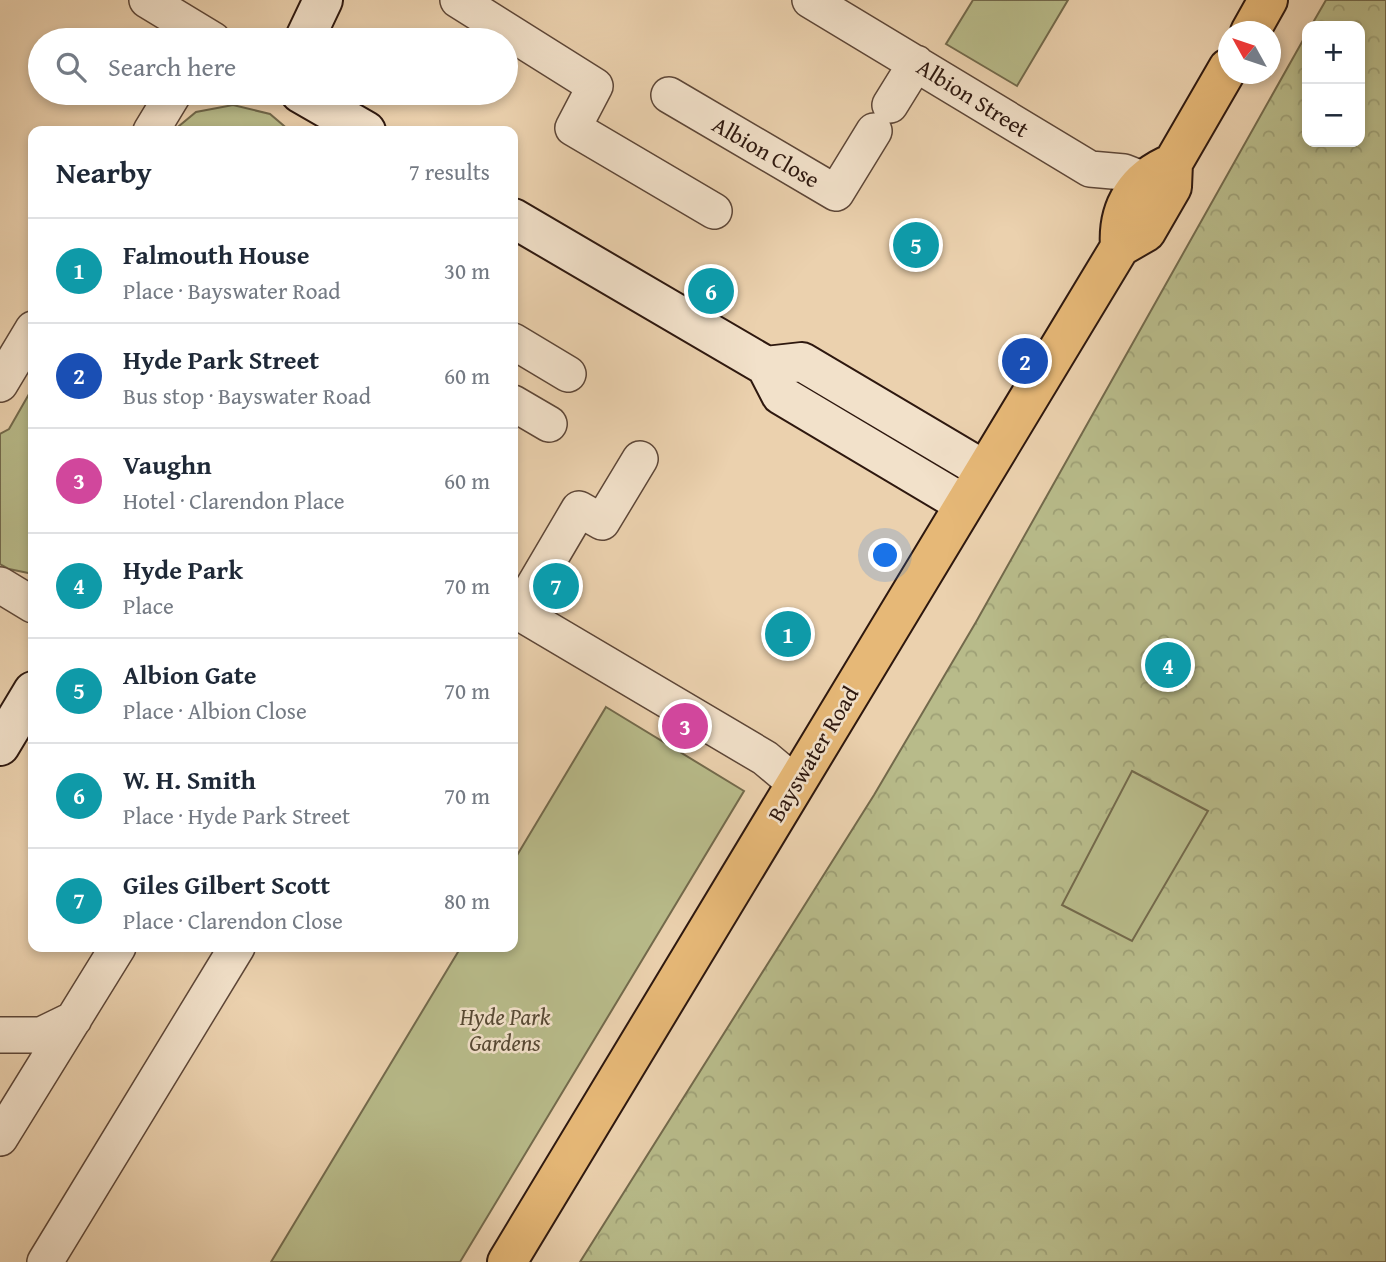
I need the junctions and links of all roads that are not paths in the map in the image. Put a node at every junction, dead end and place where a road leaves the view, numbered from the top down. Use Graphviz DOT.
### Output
graph roads {
  1 [pos="146,0"];
  2 [pos="323,0"];
  3 [pos="458,0"];
  4 [pos="810,0"];
  5 [pos="1268,0"];
  6 [pos="1256,21"];
  7 [pos="191,28"];
  8 [pos="310,28"];
  9 [pos="503,28"];
  10 [pos="518,37"];
  11 [pos="916,63"];
  12 [pos="1218,83"];
  13 [pos="669,95"];
  14 [pos="167,105"];
  15 [pos="320,105"];
  16 [pos="154,126"];
  17 [pos="354,126"];
  18 [pos="1158,171"];
  19 [pos="714,211"];
  20 [pos="518,221"];
  21 [pos="28,337"];
  22 [pos="518,344"];
  23 [pos="766,366"];
  24 [pos="568,374"];
  25 [pos="0,384"];
  26 [pos="518,406"];
  27 [pos="549,424"];
  28 [pos="640,458"];
  29 [pos="984,470"];
  30 [pos="964,504"];
  31 [pos="0,585"];
  32 [pos="28,602"];
  33 [pos="518,607"];
  34 [pos="518,611"];
  35 [pos="28,699"];
  36 [pos="0,746"];
  37 [pos="796,784"];
  38 [pos="115,952"];
  39 [pos="234,952"];
  40 [pos="74,1019"];
  41 [pos="0,1035"];
  42 [pos="0,1138"];
  43 [pos="45,1262"];
  44 [pos="507,1262"];
  1 -- 7 [label="street"];
  2 -- 8 [label="street"];
  3 -- 9 [label="street"];
  4 -- 11 [label="street, Albion Street"];
  5 -- 6 [label="main road"];
  10 -- 19 [label="street"];
  11 -- 13 [label="street, Albion Close"];
  11 -- 18 [label="street, Albion Street"];
  12 -- 18 [label="main road, Bayswater Road"];
  14 -- 16 [label="street"];
  15 -- 17 [label="street"];
  18 -- 29 [label="main road, Bayswater Road"];
  20 -- 23 [label="street"];
  21 -- 25 [label="street"];
  22 -- 24 [label="street"];
  23 -- 29 [label="street"];
  23 -- 30 [label="street"];
  26 -- 27 [label="street"];
  28 -- 33 [label="street"];
  29 -- 30 [label="main road, Bayswater Road"];
  30 -- 37 [label="main road, Bayswater Road"];
  31 -- 32 [label="street"];
  34 -- 37 [label="street"];
  35 -- 36 [label="street"];
  37 -- 44 [label="main road, Bayswater Road"];
  38 -- 40 [label="street"];
  39 -- 43 [label="street"];
  40 -- 41 [label="street"];
  40 -- 42 [label="street"];
}
